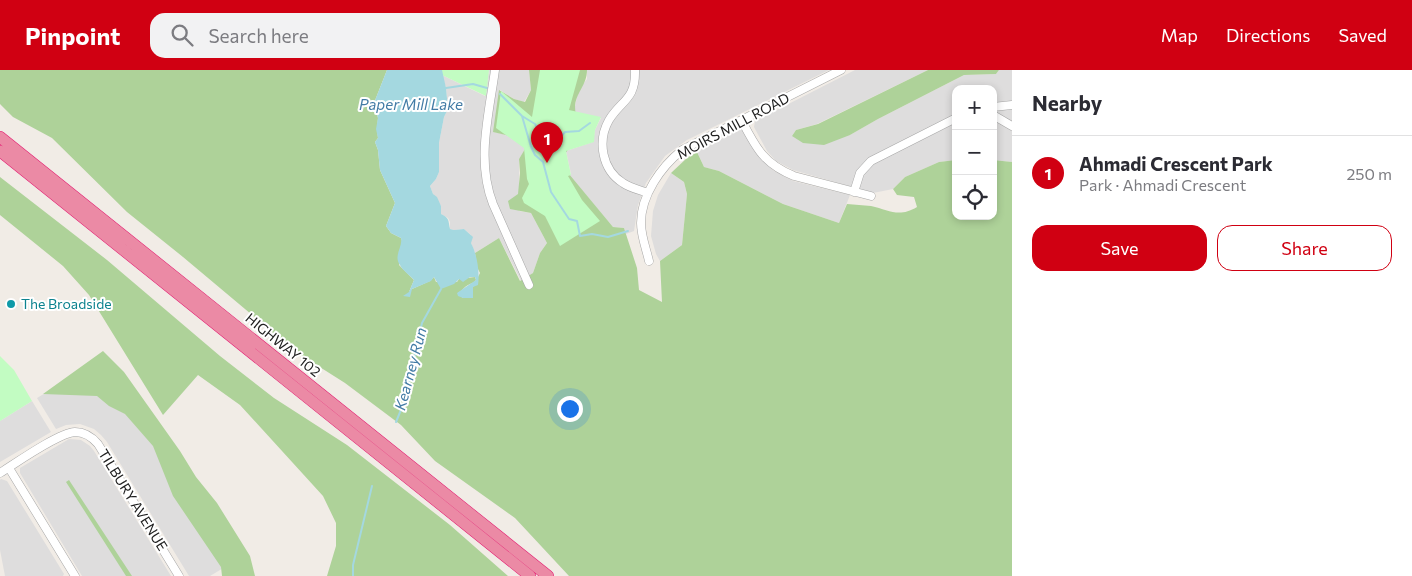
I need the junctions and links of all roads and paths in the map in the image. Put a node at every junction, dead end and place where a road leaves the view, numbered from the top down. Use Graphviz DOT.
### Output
graph roads {
  1 [pos="495,70"];
  2 [pos="635,70"];
  3 [pos="841,70"];
  4 [pos="1012,105"];
  5 [pos="997,107"];
  6 [pos="997,117"];
  7 [pos="952,120"];
  8 [pos="742,121"];
  9 [pos="1012,126"];
  10 [pos="0,137"];
  11 [pos="0,151"];
  12 [pos="854,192"];
  13 [pos="648,194"];
  14 [pos="871,196"];
  15 [pos="650,261"];
  16 [pos="530,286"];
  17 [pos="9,468"];
  18 [pos="0,473"];
  19 [pos="75,576"];
  20 [pos="179,576"];
  21 [pos="530,576"];
  22 [pos="548,576"];
  1 -- 16 [label="street"];
  2 -- 13 [label="street"];
  3 -- 8 [label="street, MOIRS MILL ROAD"];
  4 -- 5 [label="street"];
  6 -- 9 [label="street"];
  7 -- 12 [label="street"];
  8 -- 12 [label="street"];
  8 -- 13 [label="street, MOIRS MILL ROAD"];
  10 -- 22 [label="highway, HIGHWAY 102"];
  11 -- 21 [label="highway, HIGHWAY 102"];
  12 -- 14 [label="street"];
  13 -- 15 [label="street, MOIRS MILL ROAD"];
  17 -- 18 [label="street, TILBURY AVENUE"];
  17 -- 19 [label="street"];
  17 -- 20 [label="street, TILBURY AVENUE"];
}
